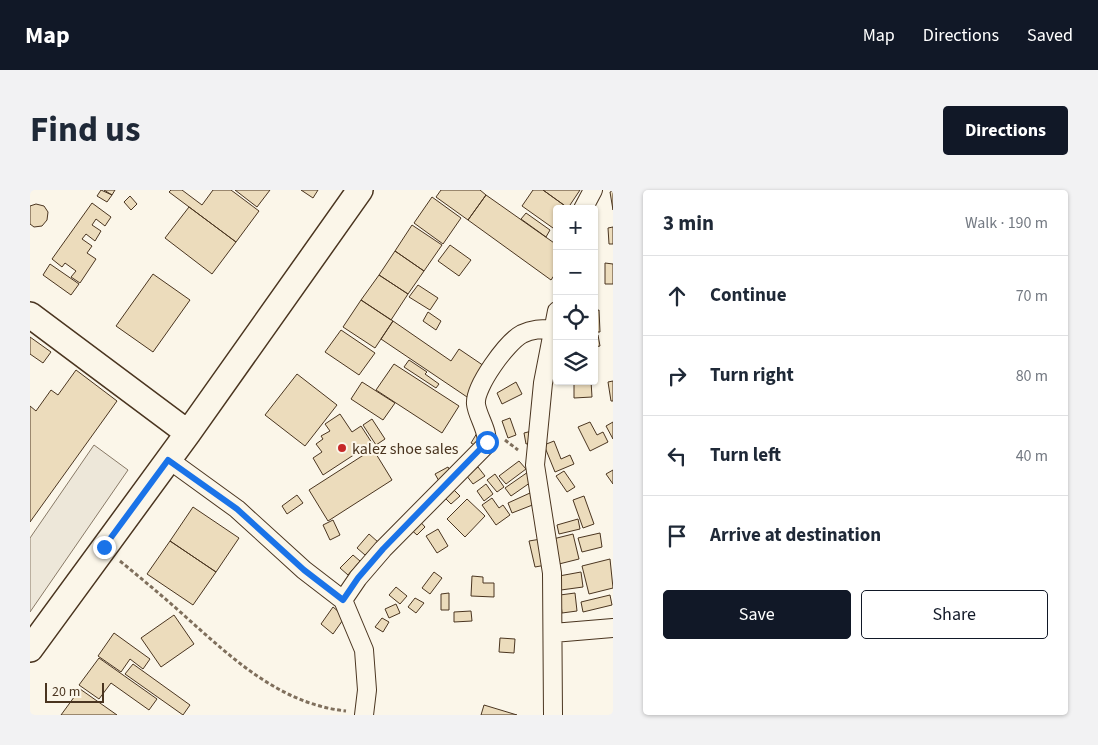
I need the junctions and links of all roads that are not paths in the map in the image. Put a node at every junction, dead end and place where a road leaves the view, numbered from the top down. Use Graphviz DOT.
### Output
graph roads {
  1 [pos="360,190"];
  2 [pos="593,190"];
  3 [pos="585,205"];
  4 [pos="30,315"];
  5 [pos="553,326"];
  6 [pos="552,330"];
  7 [pos="188,433"];
  8 [pos="168,460"];
  9 [pos="343,600"];
  10 [pos="613,628"];
  11 [pos="553,633"];
  12 [pos="30,649"];
  13 [pos="364,714"];
  14 [pos="553,715"];
  1 -- 7 [label="main road"];
  2 -- 3 [label="street"];
  4 -- 7 [label="main road"];
  5 -- 6 [label="street"];
  6 -- 9 [label="street"];
  6 -- 11 [label="street"];
  7 -- 8 [label="main road"];
  8 -- 9 [label="street"];
  8 -- 12 [label="main road"];
  9 -- 13 [label="street"];
  10 -- 11 [label="street"];
  11 -- 14 [label="street"];
}
